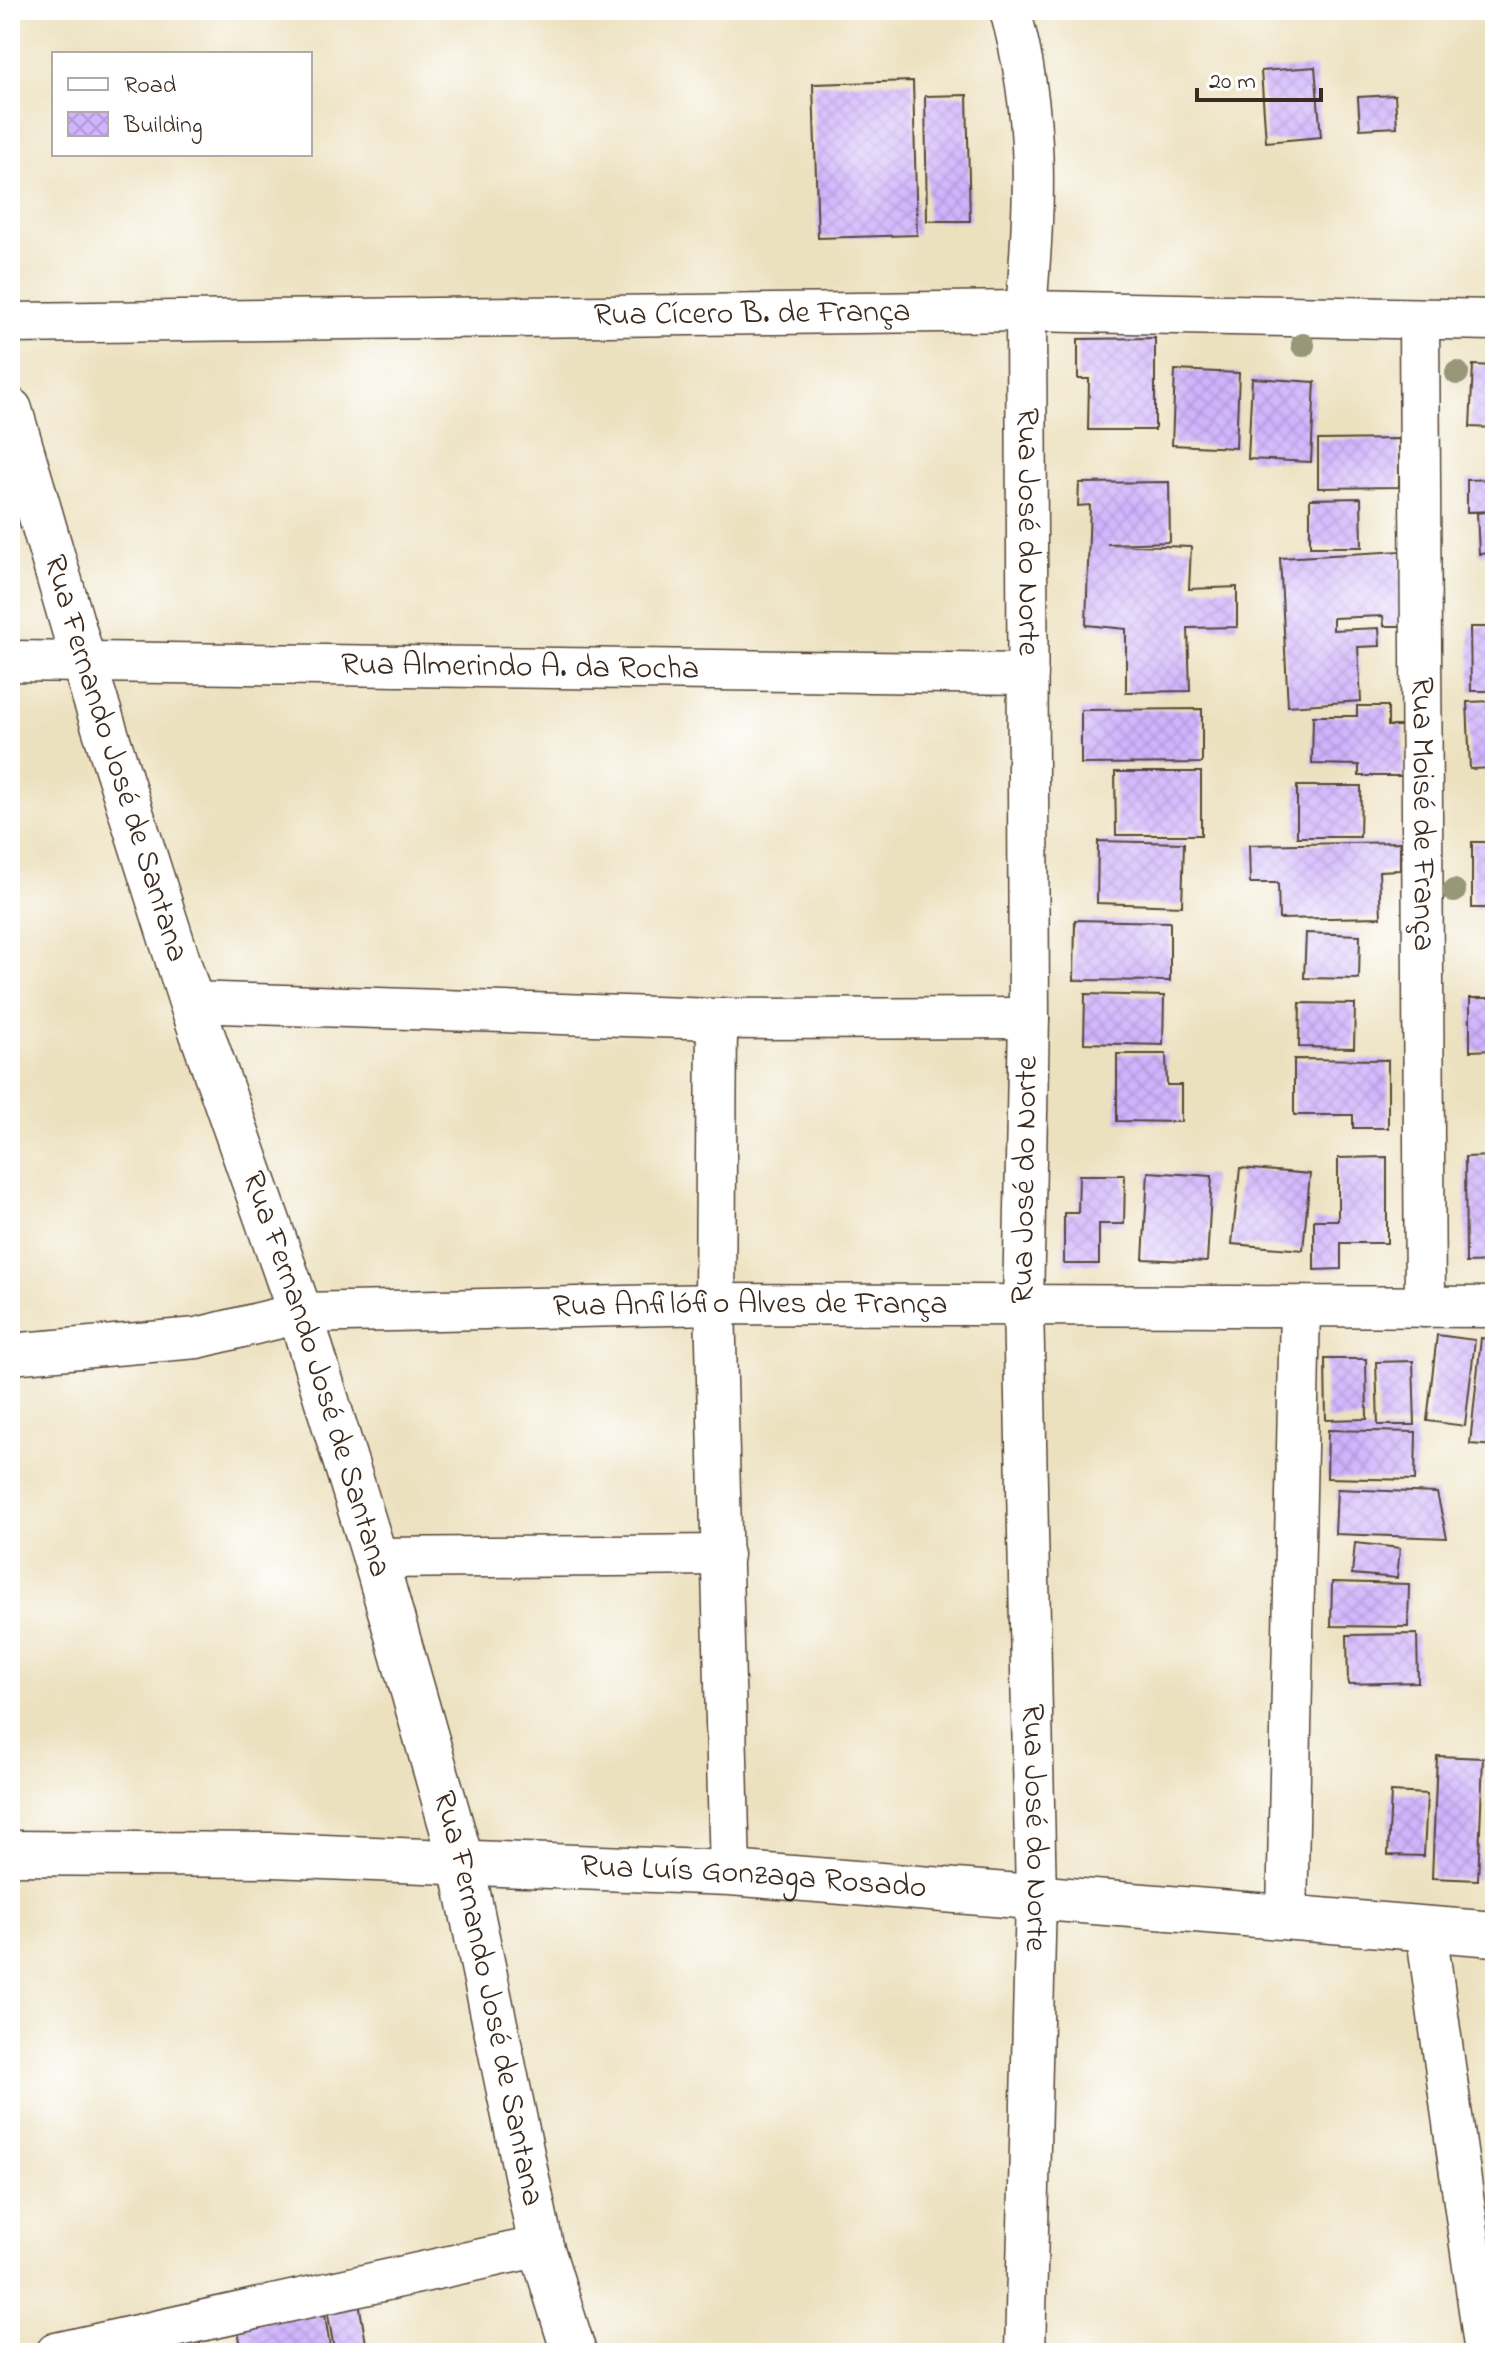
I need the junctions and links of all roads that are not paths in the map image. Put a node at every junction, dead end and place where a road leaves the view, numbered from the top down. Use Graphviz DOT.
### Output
graph roads {
  1 [pos="1010,10"];
  2 [pos="1026,311"];
  3 [pos="1419,320"];
  4 [pos="1495,320"];
  5 [pos="10,323"];
  6 [pos="10,410"];
  7 [pos="10,661"];
  8 [pos="84,664"];
  9 [pos="1028,674"];
  10 [pos="191,1002"];
  11 [pos="1029,1018"];
  12 [pos="717,1019"];
  13 [pos="715,1304"];
  14 [pos="1023,1304"];
  15 [pos="1300,1307"];
  16 [pos="1425,1307"];
  17 [pos="1495,1307"];
  18 [pos="300,1313"];
  19 [pos="10,1354"];
  20 [pos="723,1555"];
  21 [pos="375,1558"];
  22 [pos="10,1853"];
  23 [pos="461,1860"];
  24 [pos="730,1873"];
  25 [pos="1036,1896"];
  26 [pos="1287,1917"];
  27 [pos="1426,1929"];
  28 [pos="1495,1934"];
  29 [pos="541,2246"];
  30 [pos="56,2353"];
  31 [pos="574,2353"];
  32 [pos="1025,2353"];
  33 [pos="1485,2353"];
  1 -- 2 [label="street, Rua José do Norte"];
  2 -- 3 [label="street, Rua Cícero B. de França"];
  2 -- 5 [label="street, Rua Cícero B. de França"];
  2 -- 9 [label="street, Rua José do Norte"];
  3 -- 4 [label="street, Rua Cícero B. de França"];
  3 -- 16 [label="street, Rua Moisé de França"];
  6 -- 8 [label="street, Rua Fernando José de Santana"];
  7 -- 8 [label="street, Rua Almerindo A. da Rocha"];
  8 -- 9 [label="street, Rua Almerindo A. da Rocha"];
  8 -- 10 [label="street, Rua Fernando José de Santana"];
  9 -- 11 [label="street, Rua José do Norte"];
  10 -- 12 [label="street"];
  10 -- 18 [label="street, Rua Fernando José de Santana"];
  11 -- 12 [label="street"];
  11 -- 14 [label="street, Rua José do Norte"];
  12 -- 13 [label="street"];
  13 -- 14 [label="street, Rua Anfilófio Alves de França"];
  13 -- 18 [label="street, Rua Anfilófio Alves de França"];
  13 -- 20 [label="street"];
  14 -- 15 [label="street, Rua Anfilófio Alves de França"];
  14 -- 25 [label="street, Rua José do Norte"];
  15 -- 16 [label="street, Rua Anfilófio Alves de França"];
  15 -- 26 [label="street"];
  16 -- 17 [label="street, Rua Anfilófio Alves de França"];
  18 -- 19 [label="street, Rua Anfilófio Alves de França"];
  18 -- 21 [label="street, Rua Fernando José de Santana"];
  20 -- 21 [label="street"];
  20 -- 24 [label="street"];
  21 -- 23 [label="street, Rua Fernando José de Santana"];
  22 -- 23 [label="street, Rua Luís Gonzaga Rosado"];
  23 -- 24 [label="street, Rua Luís Gonzaga Rosado"];
  23 -- 29 [label="street, Rua Fernando José de Santana"];
  24 -- 25 [label="street, Rua Luís Gonzaga Rosado"];
  25 -- 26 [label="street, Rua Luís Gonzaga Rosado"];
  25 -- 32 [label="street, Rua José do Norte"];
  26 -- 27 [label="street, Rua Luís Gonzaga Rosado"];
  27 -- 28 [label="street, Rua Luís Gonzaga Rosado"];
  27 -- 33 [label="street"];
  29 -- 30 [label="street"];
  29 -- 31 [label="street, Rua Fernando José de Santana"];
}
